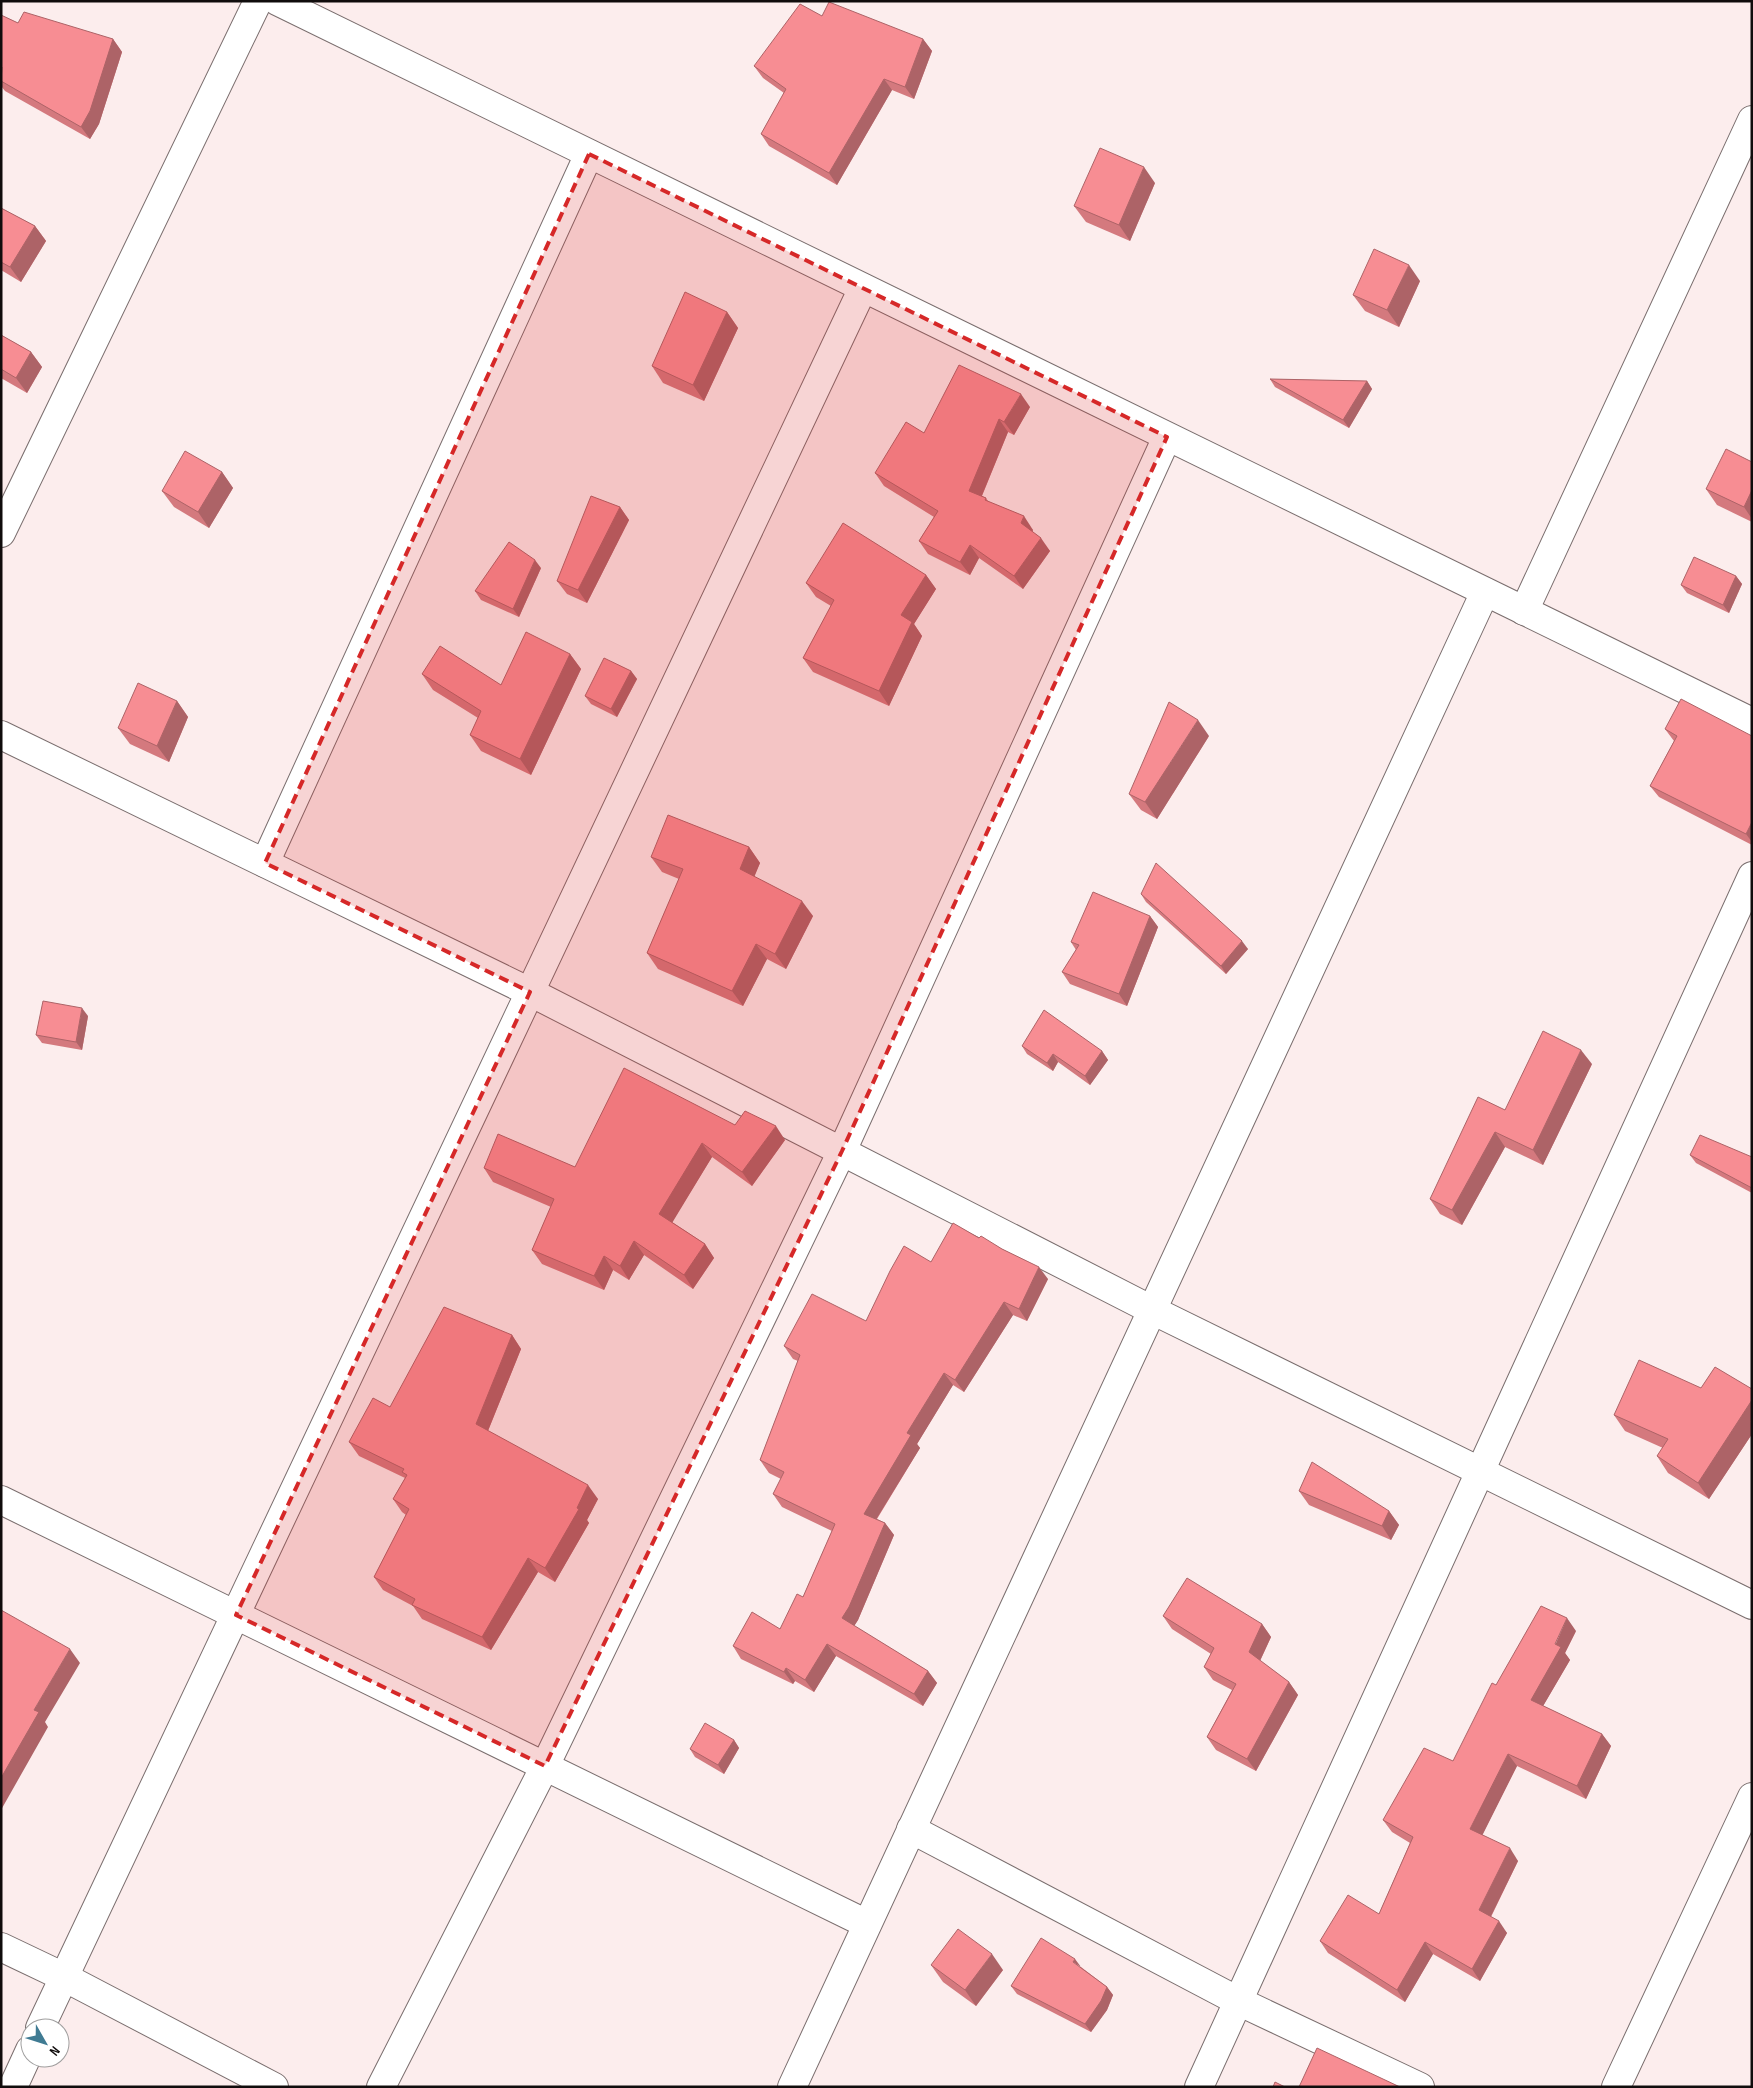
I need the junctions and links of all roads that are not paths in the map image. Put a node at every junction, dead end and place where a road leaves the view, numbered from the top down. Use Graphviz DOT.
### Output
graph roads {
  1 [pos="258,1"];
  2 [pos="277,1"];
  3 [pos="1752,120"];
  4 [pos="589,154"];
  5 [pos="863,288"];
  6 [pos="1167,436"];
  7 [pos="1,533"];
  8 [pos="1485,592"];
  9 [pos="1524,611"];
  10 [pos="1752,722"];
  11 [pos="1,735"];
  12 [pos="265,863"];
  13 [pos="1752,876"];
  14 [pos="530,992"];
  15 [pos="842,1151"];
  16 [pos="1152,1310"];
  17 [pos="1480,1471"];
  18 [pos="1,1500"];
  19 [pos="1752,1605"];
  20 [pos="236,1615"];
  21 [pos="545,1766"];
  22 [pos="1752,1797"];
  23 [pos="911,1829"];
  24 [pos="867,1924"];
  25 [pos="1,1947"];
  26 [pos="64,1977"];
  27 [pos="1238,2001"];
  28 [pos="45,2018"];
  29 [pos="22,2068"];
  30 [pos="13,2087"];
  31 [pos="274,2087"];
  32 [pos="380,2087"];
  33 [pos="792,2087"];
  34 [pos="1199,2087"];
  35 [pos="1420,2087"];
  36 [pos="1616,2087"];
  1 -- 7 [label="street"];
  2 -- 4 [label="street"];
  3 -- 9 [label="street"];
  4 -- 5 [label="street"];
  4 -- 12 [label="street"];
  5 -- 6 [label="street"];
  5 -- 14 [label="street"];
  6 -- 8 [label="street"];
  6 -- 15 [label="street"];
  8 -- 9 [label="street"];
  8 -- 16 [label="street"];
  9 -- 10 [label="street"];
  11 -- 12 [label="street"];
  12 -- 14 [label="street"];
  13 -- 17 [label="street"];
  14 -- 15 [label="street"];
  14 -- 20 [label="street"];
  15 -- 16 [label="street"];
  15 -- 21 [label="street"];
  16 -- 17 [label="street"];
  16 -- 23 [label="street"];
  17 -- 19 [label="street"];
  17 -- 27 [label="street"];
  18 -- 20 [label="street"];
  20 -- 21 [label="street"];
  20 -- 26 [label="street"];
  21 -- 24 [label="street"];
  21 -- 32 [label="street"];
  22 -- 36 [label="street"];
  23 -- 24 [label="street"];
  23 -- 27 [label="street"];
  24 -- 33 [label="street"];
  25 -- 26 [label="street"];
  26 -- 28 [label="street"];
  26 -- 31 [label="street"];
  27 -- 34 [label="street"];
  27 -- 35 [label="street"];
  29 -- 30 [label="street"];
}
